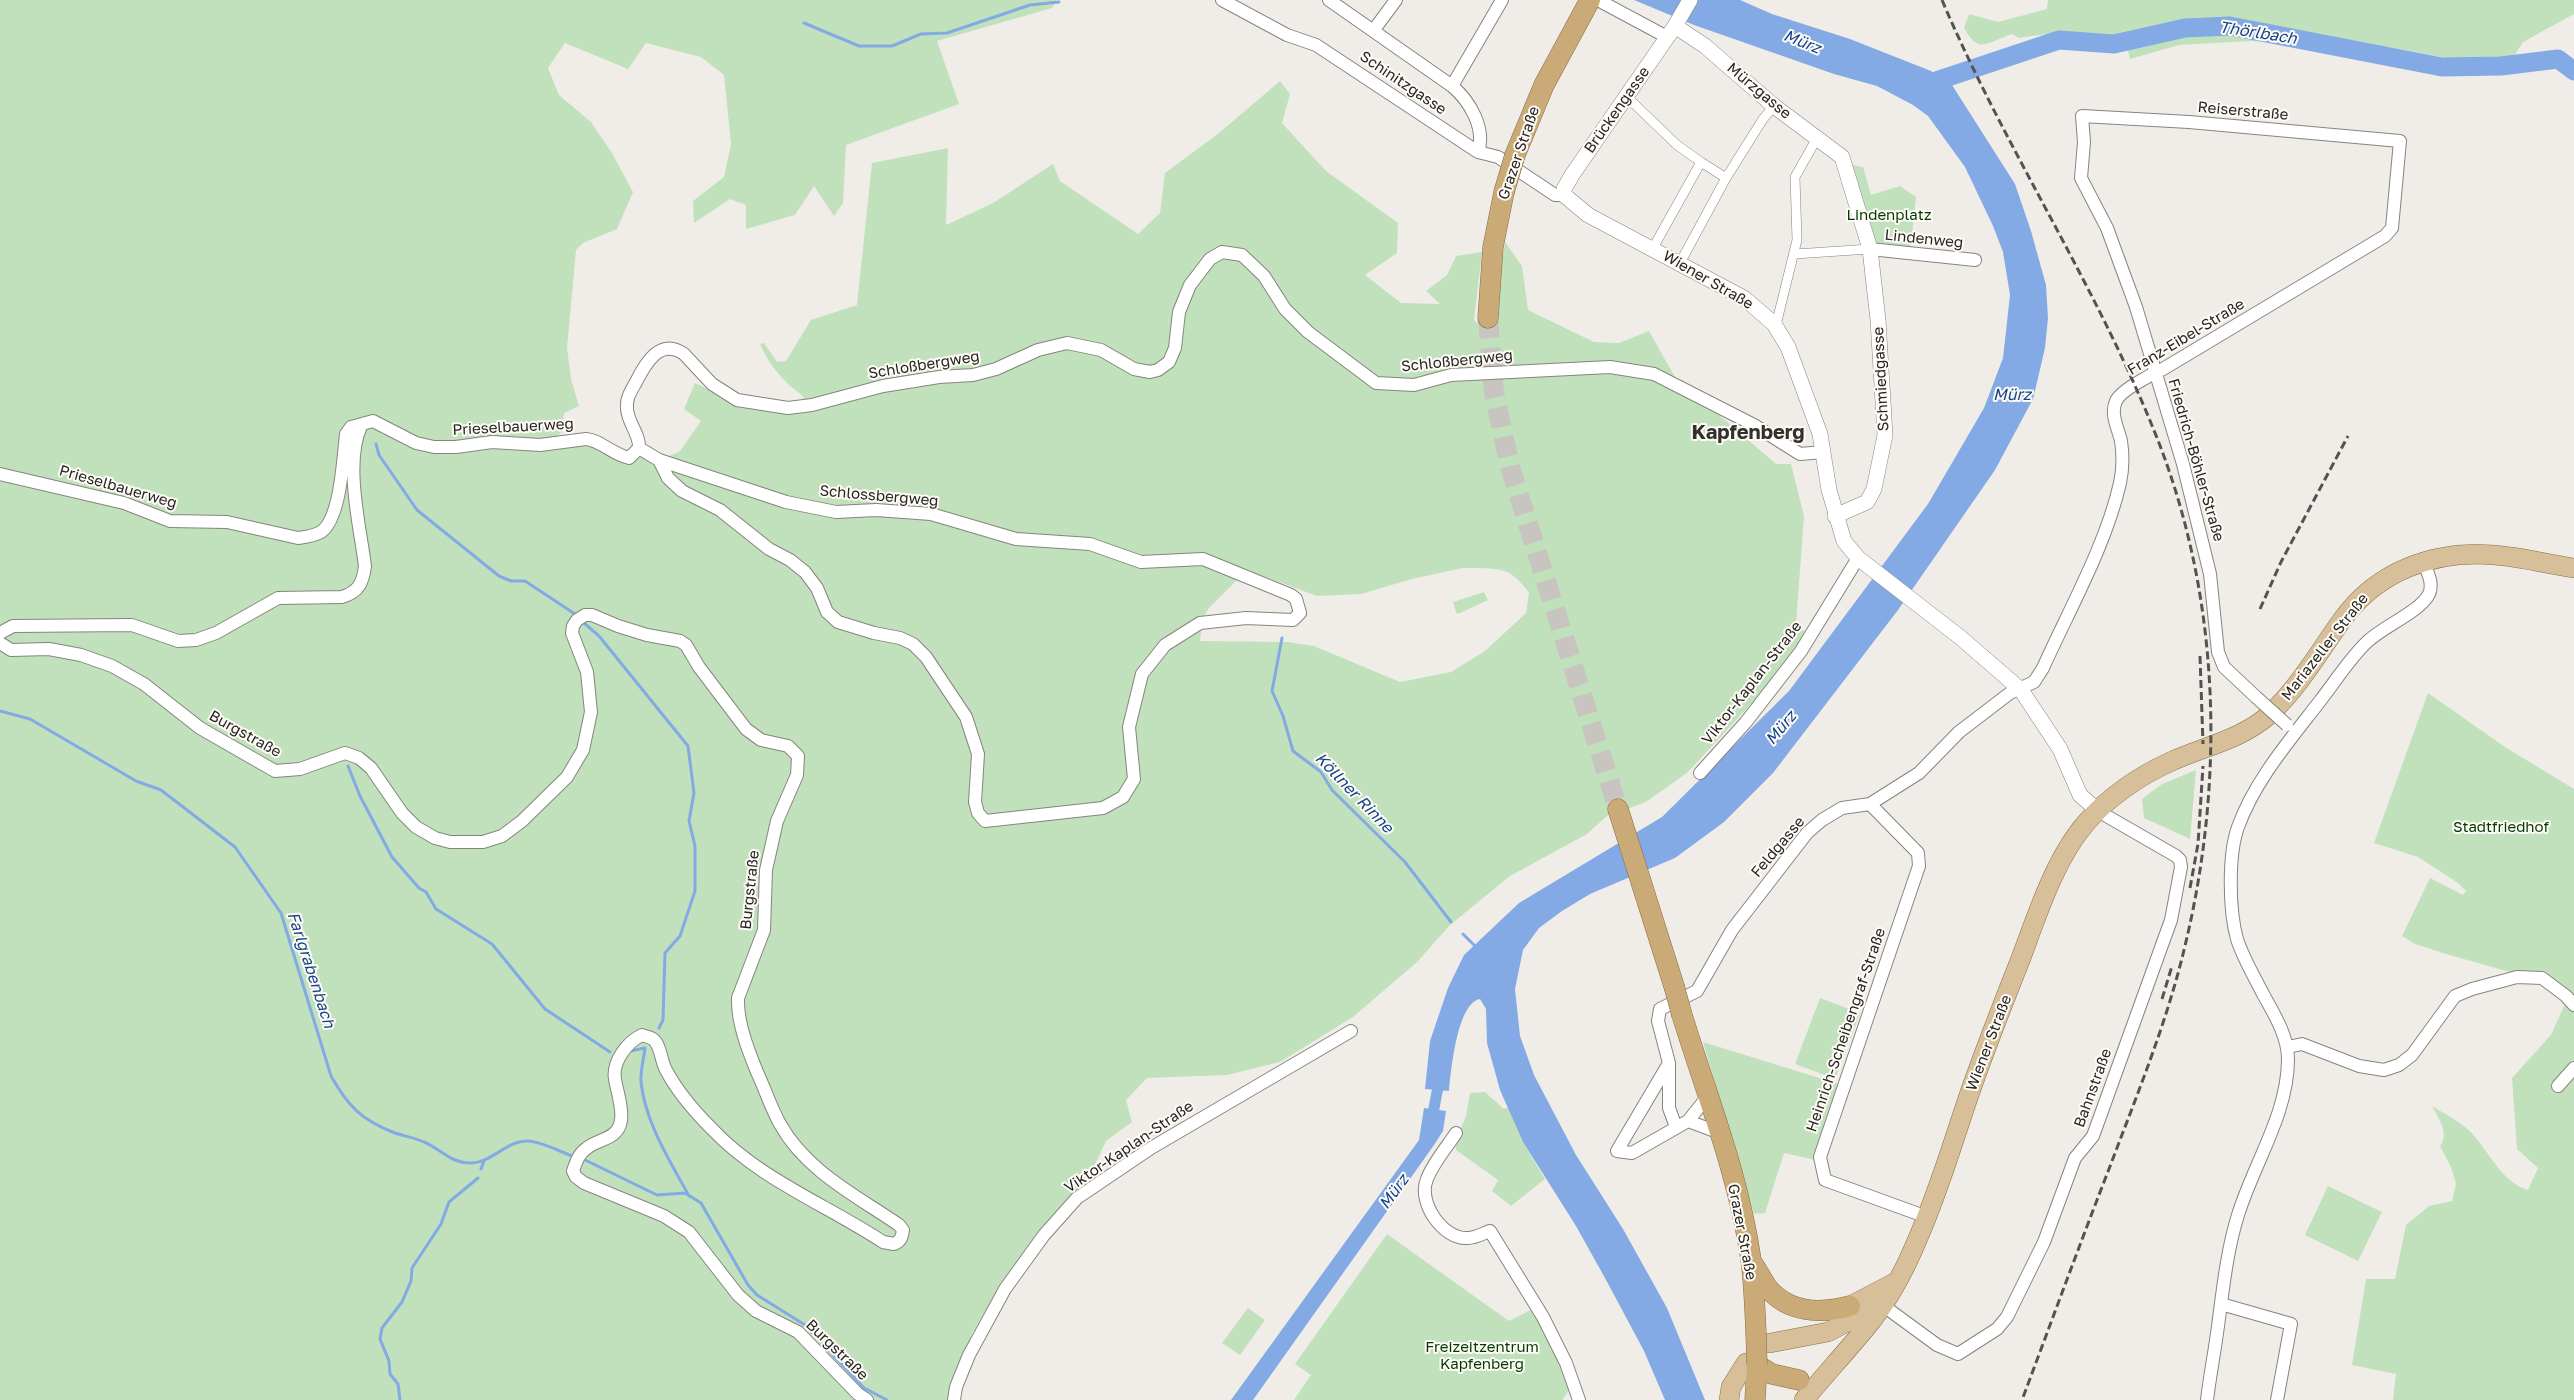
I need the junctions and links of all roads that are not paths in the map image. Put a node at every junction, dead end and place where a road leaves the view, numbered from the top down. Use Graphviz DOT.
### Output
graph roads {
  1 [pos="1222,0"];
  2 [pos="1329,0"];
  3 [pos="1396,0"];
  4 [pos="1502,0"];
  5 [pos="1690,0"];
  6 [pos="1591,3"];
  7 [pos="1373,31"];
  8 [pos="1671,32"];
  9 [pos="1452,86"];
  10 [pos="1627,97"];
  11 [pos="1774,106"];
  12 [pos="2082,116"];
  13 [pos="1817,138"];
  14 [pos="2400,141"];
  15 [pos="1478,152"];
  16 [pos="1700,161"];
  17 [pos="1729,176"];
  18 [pos="1564,195"];
  19 [pos="1653,248"];
  20 [pos="1870,249"];
  21 [pos="1795,254"];
  22 [pos="1975,260"];
  23 [pos="1680,263"];
  24 [pos="1488,318"];
  25 [pos="1774,324"];
  26 [pos="2154,373"];
  27 [pos="361,426"];
  28 [pos="640,448"];
  29 [pos="1823,452"];
  30 [pos="659,460"];
  31 [pos="0,474"];
  32 [pos="1836,516"];
  33 [pos="1858,558"];
  34 [pos="2423,562"];
  35 [pos="2574,568"];
  36 [pos="0,633"];
  37 [pos="0,644"];
  38 [pos="2020,690"];
  39 [pos="2291,729"];
  40 [pos="1700,774"];
  41 [pos="1870,804"];
  42 [pos="1618,809"];
  43 [pos="2098,811"];
  44 [pos="2574,1005"];
  45 [pos="1351,1031"];
  46 [pos="2288,1047"];
  47 [pos="1669,1063"];
  48 [pos="2574,1068"];
  49 [pos="2558,1086"];
  50 [pos="1707,1090"];
  51 [pos="1688,1121"];
  52 [pos="1676,1128"];
  53 [pos="1456,1133"];
  54 [pos="1720,1133"];
  55 [pos="1927,1217"];
  56 [pos="1896,1282"];
  57 [pos="1760,1289"];
  58 [pos="1881,1304"];
  59 [pos="2221,1304"];
  60 [pos="1850,1306"];
  61 [pos="1763,1338"];
  62 [pos="1751,1364"];
  63 [pos="1822,1377"];
  64 [pos="1798,1380"];
  65 [pos="868,1400"];
  66 [pos="954,1400"];
  67 [pos="1579,1400"];
  68 [pos="1729,1400"];
  69 [pos="1755,1400"];
  70 [pos="1804,1400"];
  71 [pos="2208,1400"];
  72 [pos="2277,1400"];
  1 -- 15 [label="street, Schinitzgasse"];
  2 -- 7 [label="street"];
  3 -- 7 [label="street"];
  4 -- 9 [label="street"];
  5 -- 8 [label="street"];
  6 -- 8 [label="street, Mürzgasse"];
  6 -- 24 [label="highway, Grazer Straße, bridge"];
  7 -- 9 [label="street"];
  8 -- 10 [label="street, Brückengasse"];
  8 -- 11 [label="street, Mürzgasse"];
  9 -- 15 [label="street"];
  10 -- 16 [label="street"];
  10 -- 18 [label="street, Brückengasse"];
  11 -- 13 [label="street, Mürzgasse"];
  11 -- 17 [label="street"];
  12 -- 14 [label="street, Reiserstraße"];
  12 -- 26 [label="street, Friedrich-Böhler-Straße"];
  13 -- 20 [label="street, Mürzgasse"];
  13 -- 21 [label="street"];
  14 -- 26 [label="street, Franz-Eibel-Straße"];
  15 -- 18 [label="street, Schinitzgasse"];
  16 -- 17 [label="street"];
  16 -- 19 [label="street"];
  17 -- 23 [label="street"];
  18 -- 19 [label="street, Wiener Straße"];
  19 -- 23 [label="street, Wiener Straße"];
  20 -- 21 [label="street"];
  20 -- 22 [label="street, Lindenweg"];
  20 -- 32 [label="street, Schmiedgasse"];
  21 -- 25 [label="street"];
  23 -- 25 [label="street, Wiener Straße"];
  25 -- 29 [label="street, Wiener Straße"];
  26 -- 38 [label="street, Franz-Eibel-Straße"];
  26 -- 39 [label="street, Friedrich-Böhler-Straße, bridge"];
  27 -- 28 [label="street, Prieselbauerweg"];
  27 -- 31 [label="street, Prieselbauerweg"];
  27 -- 36 [label="street"];
  28 -- 29 [label="street, Schloßbergweg"];
  28 -- 30 [label="street, Schlossbergweg"];
  29 -- 32 [label="street, Wiener Straße"];
  30 -- 30 [label="street, Schlossbergweg"];
  32 -- 33 [label="street, Wiener Straße"];
  33 -- 38 [label="street, Wiener Straße"];
  33 -- 40 [label="street, Viktor-Kaplan-Straße"];
  34 -- 35 [label="main road, Mariazeller Straße"];
  34 -- 39 [label="street"];
  34 -- 43 [label="main road, Mariazeller Straße"];
  37 -- 65 [label="street, Burgstraße"];
  38 -- 41 [label="street, Feldgasse"];
  38 -- 43 [label="street, Wiener Straße"];
  39 -- 46 [label="street"];
  41 -- 47 [label="street, Feldgasse"];
  41 -- 55 [label="street, Heinrich-Scheibengraf-Straße"];
  42 -- 50 [label="highway, Grazer Straße, bridge"];
  43 -- 55 [label="main road, Wiener Straße"];
  43 -- 58 [label="street, Bahnstraße"];
  44 -- 46 [label="street"];
  45 -- 66 [label="street, Viktor-Kaplan-Straße"];
  46 -- 59 [label="street"];
  47 -- 52 [label="street, Feldgasse"];
  47 -- 52 [label="street"];
  48 -- 49 [label="street"];
  50 -- 51 [label="street"];
  50 -- 54 [label="highway, Grazer Straße"];
  51 -- 52 [label="street"];
  51 -- 54 [label="street"];
  53 -- 67 [label="street"];
  54 -- 57 [label="highway, Grazer Straße"];
  55 -- 56 [label="main road, Wiener Straße"];
  56 -- 58 [label="main road"];
  56 -- 60 [label="main road"];
  57 -- 60 [label="highway"];
  57 -- 61 [label="highway, Grazer Straße"];
  58 -- 61 [label="main road"];
  58 -- 63 [label="main road"];
  59 -- 71 [label="street"];
  59 -- 72 [label="street"];
  61 -- 62 [label="highway, Grazer Straße, bridge"];
  62 -- 64 [label="highway"];
  62 -- 68 [label="main road"];
  62 -- 69 [label="highway, Grazer Straße"];
  63 -- 64 [label="main road"];
  63 -- 70 [label="main road"];
}
